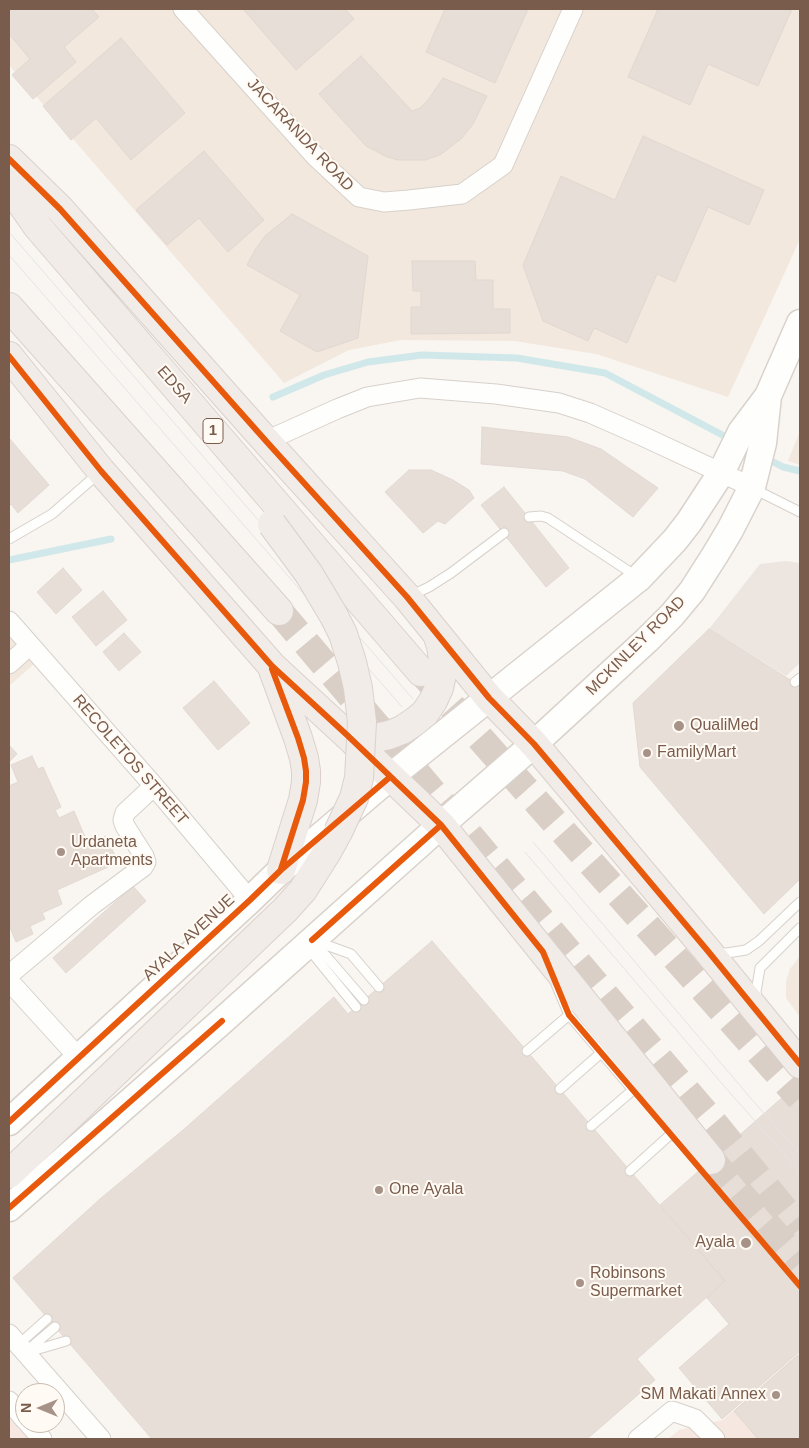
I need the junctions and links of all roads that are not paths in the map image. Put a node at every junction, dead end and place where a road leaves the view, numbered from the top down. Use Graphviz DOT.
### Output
graph roads {
  1 [pos="183,9"];
  2 [pos="573,9"];
  3 [pos="9,159"];
  4 [pos="9,186"];
  5 [pos="9,217"];
  6 [pos="9,307"];
  7 [pos="800,323"];
  8 [pos="9,356"];
  9 [pos="768,396"];
  10 [pos="266,441"];
  11 [pos="101,472"];
  12 [pos="720,473"];
  13 [pos="752,487"];
  14 [pos="800,512"];
  15 [pos="529,517"];
  16 [pos="504,533"];
  17 [pos="9,539"];
  18 [pos="639,578"];
  19 [pos="407,597"];
  20 [pos="279,611"];
  21 [pos="9,621"];
  22 [pos="437,632"];
  23 [pos="29,646"];
  24 [pos="9,664"];
  25 [pos="272,666"];
  26 [pos="421,672"];
  27 [pos="489,698"];
  28 [pos="347,735"];
  29 [pos="534,744"];
  30 [pos="390,777"];
  31 [pos="154,786"];
  32 [pos="441,825"];
  33 [pos="281,870"];
  34 [pos="250,900"];
  35 [pos="800,902"];
  36 [pos="800,928"];
  37 [pos="309,943"];
  38 [pos="707,950"];
  39 [pos="543,952"];
  40 [pos="9,975"];
  41 [pos="9,981"];
  42 [pos="379,987"];
  43 [pos="364,1000"];
  44 [pos="356,1007"];
  45 [pos="569,1015"];
  46 [pos="761,1016"];
  47 [pos="527,1051"];
  48 [pos="601,1053"];
  49 [pos="78,1058"];
  50 [pos="800,1064"];
  51 [pos="560,1090"];
  52 [pos="9,1122"];
  53 [pos="592,1126"];
  54 [pos="711,1160"];
  55 [pos="630,1171"];
  56 [pos="9,1174"];
  57 [pos="9,1208"];
  58 [pos="48,1319"];
  59 [pos="55,1327"];
  60 [pos="66,1340"];
  61 [pos="17,1344"];
  62 [pos="101,1439"];
  63 [pos="638,1439"];
  64 [pos="715,1439"];
  1 -- 2 [label="street, JACARANDA ROAD"];
  3 -- 10 [label="highway, 1"];
  4 -- 26 [label="highway, EDSA / 1"];
  5 -- 56 [label="highway, bridge"];
  6 -- 20 [label="highway"];
  7 -- 9 [label="main road, MCKINLEY ROAD"];
  8 -- 11 [label="highway"];
  9 -- 12 [label="main road, MCKINLEY ROAD"];
  9 -- 13 [label="main road, MCKINLEY ROAD"];
  10 -- 12 [label="street"];
  10 -- 19 [label="highway, 1"];
  11 -- 17 [label="lane"];
  11 -- 25 [label="highway"];
  12 -- 13 [label="street"];
  12 -- 18 [label="main road, MCKINLEY ROAD"];
  13 -- 14 [label="lane"];
  13 -- 29 [label="main road, MCKINLEY ROAD"];
  15 -- 18 [label="lane"];
  16 -- 19 [label="lane"];
  18 -- 27 [label="main road, MCKINLEY ROAD"];
  19 -- 22 [label="highway, 1"];
  21 -- 23 [label="street, RECOLETOS STREET"];
  22 -- 27 [label="highway, 1"];
  22 -- 28 [label="highway"];
  23 -- 24 [label="street"];
  23 -- 31 [label="street, RECOLETOS STREET"];
  25 -- 28 [label="highway"];
  25 -- 33 [label="highway"];
  27 -- 29 [label="highway, 1"];
  27 -- 30 [label="main road, AYALA AVENUE"];
  28 -- 30 [label="highway"];
  29 -- 32 [label="main road"];
  29 -- 38 [label="highway, 1"];
  30 -- 32 [label="highway"];
  30 -- 33 [label="main road, AYALA AVENUE"];
  31 -- 34 [label="street, RECOLETOS STREET"];
  31 -- 40 [label="street"];
  32 -- 37 [label="main road"];
  32 -- 39 [label="highway"];
  33 -- 34 [label="main road, AYALA AVENUE"];
  34 -- 49 [label="main road, AYALA AVENUE"];
  35 -- 38 [label="lane"];
  36 -- 46 [label="lane"];
  37 -- 42 [label="lane"];
  37 -- 43 [label="lane"];
  37 -- 44 [label="lane"];
  37 -- 57 [label="main road"];
  38 -- 46 [label="highway, 1"];
  39 -- 45 [label="lane"];
  39 -- 54 [label="highway"];
  41 -- 49 [label="street"];
  45 -- 47 [label="lane"];
  45 -- 48 [label="lane"];
  46 -- 50 [label="highway, 1"];
  48 -- 51 [label="lane"];
  48 -- 53 [label="lane"];
  49 -- 52 [label="main road, AYALA AVENUE"];
  54 -- 55 [label="lane"];
  58 -- 61 [label="lane"];
  59 -- 61 [label="lane"];
  60 -- 61 [label="lane"];
  61 -- 62 [label="street"];
  63 -- 64 [label="street"];
}
